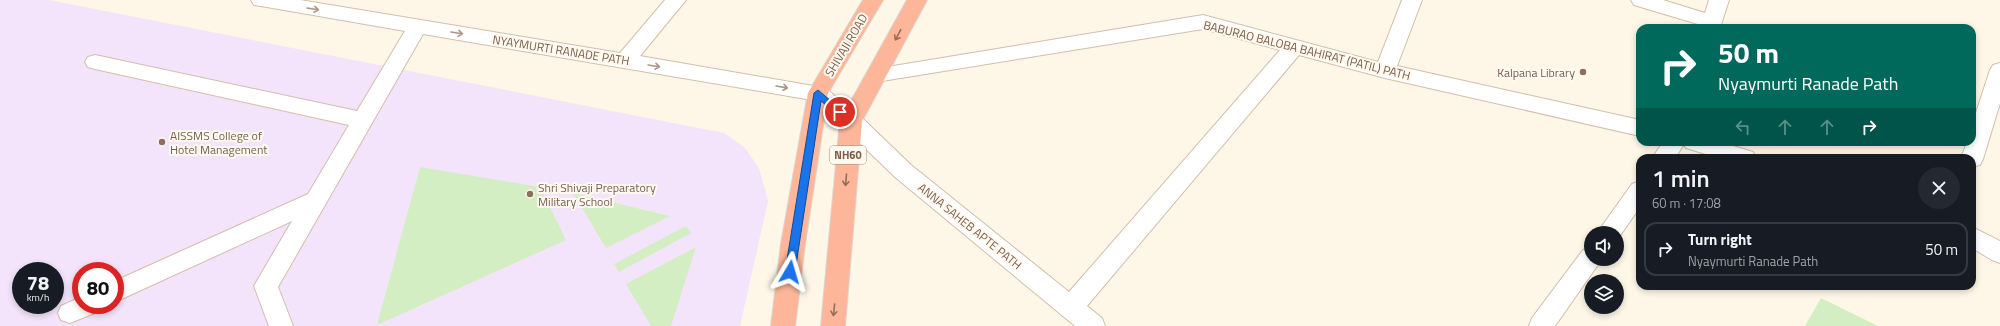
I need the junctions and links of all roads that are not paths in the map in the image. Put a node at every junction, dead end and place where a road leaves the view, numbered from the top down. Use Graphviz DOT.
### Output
graph roads {
  1 [pos="261,0"];
  2 [pos="676,0"];
  3 [pos="873,0"];
  4 [pos="917,0"];
  5 [pos="1412,0"];
  6 [pos="1641,0"];
  7 [pos="1718,0"];
  8 [pos="1708,24"];
  9 [pos="1711,24"];
  10 [pos="418,26"];
  11 [pos="1294,47"];
  12 [pos="625,61"];
  13 [pos="95,62"];
  14 [pos="2000,70"];
  15 [pos="1385,71"];
  16 [pos="876,75"];
  17 [pos="818,93"];
  18 [pos="362,120"];
  19 [pos="851,121"];
  20 [pos="1636,127"];
  21 [pos="1707,146"];
  22 [pos="1732,154"];
  23 [pos="1974,154"];
  24 [pos="1636,196"];
  25 [pos="316,200"];
  26 [pos="1614,226"];
  27 [pos="1976,238"];
  28 [pos="2000,253"];
  29 [pos="1584,266"];
  30 [pos="124,288"];
  31 [pos="1071,307"];
  32 [pos="281,326"];
  33 [pos="783,326"];
  34 [pos="833,326"];
  35 [pos="1093,326"];
  36 [pos="1541,326"];
  1 -- 10 [label="street, NYAYMURTI RANADE PATH, one-way"];
  2 -- 12 [label="street"];
  3 -- 17 [label="highway, SHIVAJI ROAD"];
  4 -- 16 [label="highway, NH60, one-way"];
  5 -- 15 [label="street"];
  6 -- 8 [label="street"];
  7 -- 9 [label="street"];
  10 -- 12 [label="street, NYAYMURTI RANADE PATH, one-way"];
  10 -- 18 [label="street"];
  11 -- 15 [label="street, BABURAO BALOBA BAHIRAT (PATIL) PATH"];
  11 -- 16 [label="street, BABURAO BALOBA BAHIRAT (PATIL) PATH"];
  11 -- 31 [label="street"];
  12 -- 17 [label="street, NYAYMURTI RANADE PATH, one-way"];
  13 -- 18 [label="street"];
  14 -- 23 [label="street"];
  15 -- 20 [label="street, BABURAO BALOBA BAHIRAT (PATIL) PATH"];
  16 -- 19 [label="highway, NH60"];
  17 -- 19 [label="street"];
  17 -- 33 [label="highway, SHIVAJI ROAD"];
  18 -- 25 [label="street"];
  19 -- 31 [label="street, ANNA SAHEB APTE PATH"];
  19 -- 34 [label="highway, NH60, one-way"];
  21 -- 22 [label="street"];
  24 -- 26 [label="street"];
  25 -- 30 [label="street"];
  25 -- 32 [label="street"];
  27 -- 28 [label="street"];
  29 -- 36 [label="street"];
  31 -- 35 [label="street, ANNA SAHEB APTE PATH"];
}
